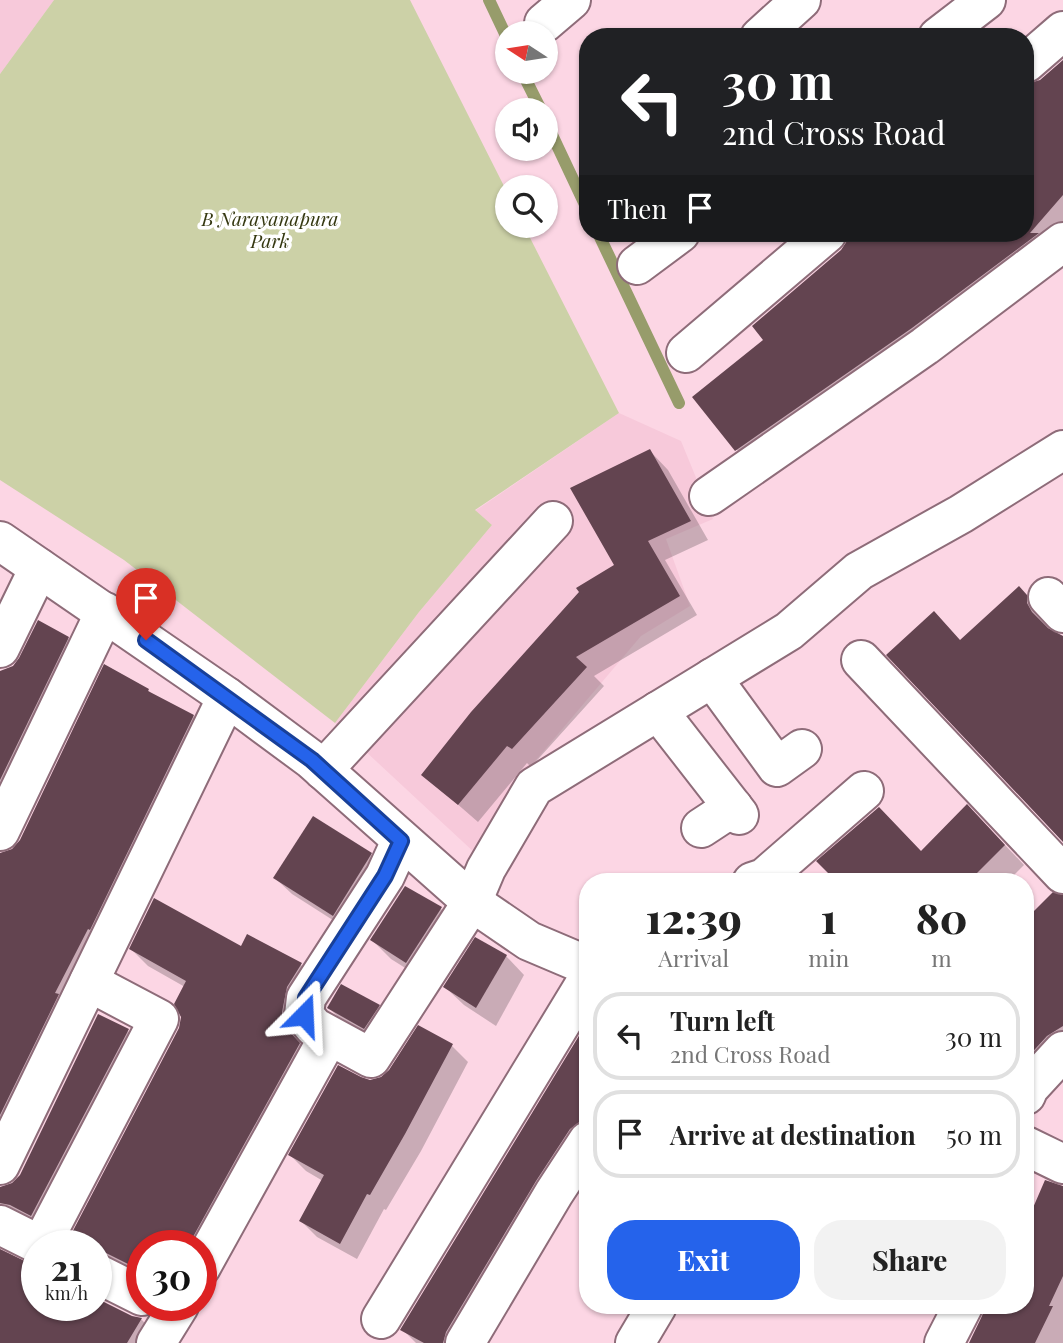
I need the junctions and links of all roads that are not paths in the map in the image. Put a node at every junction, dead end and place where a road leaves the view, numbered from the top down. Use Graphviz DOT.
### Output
graph roads {
  1 [pos="801,0"];
  2 [pos="986,0"];
  3 [pos="770,28"];
  4 [pos="950,28"];
  5 [pos="1063,31"];
  6 [pos="1034,56"];
  7 [pos="668,242"];
  8 [pos="816,242"];
  9 [pos="1063,242"];
  10 [pos="637,265"];
  11 [pos="686,353"];
  12 [pos="1063,450"];
  13 [pos="709,496"];
  14 [pos="553,521"];
  15 [pos="0,541"];
  16 [pos="39,568"];
  17 [pos="105,612"];
  18 [pos="0,648"];
  19 [pos="862,660"];
  20 [pos="712,678"];
  21 [pos="227,697"];
  22 [pos="658,711"];
  23 [pos="802,749"];
  24 [pos="323,770"];
  25 [pos="864,790"];
  26 [pos="702,828"];
  27 [pos="0,831"];
  28 [pos="401,841"];
  29 [pos="770,873"];
  30 [pos="1063,874"];
  31 [pos="472,902"];
  32 [pos="579,961"];
  33 [pos="89,982"];
  34 [pos="579,993"];
  35 [pos="329,1036"];
  36 [pos="1063,1051"];
  37 [pos="1034,1082"];
  38 [pos="579,1155"];
  39 [pos="0,1165"];
  40 [pos="0,1225"];
  41 [pos="50,1230"];
  42 [pos="21,1236"];
  43 [pos="217,1238"];
  44 [pos="652,1314"];
  45 [pos="959,1314"];
  46 [pos="381,1319"];
  47 [pos="465,1343"];
  48 [pos="635,1343"];
  49 [pos="944,1343"];
  1 -- 3 [label="street"];
  2 -- 4 [label="street"];
  5 -- 6 [label="street"];
  7 -- 10 [label="street"];
  8 -- 11 [label="street"];
  9 -- 13 [label="street"];
  12 -- 20 [label="street"];
  14 -- 24 [label="street"];
  15 -- 16 [label="street"];
  16 -- 17 [label="street"];
  16 -- 18 [label="street"];
  17 -- 21 [label="street"];
  17 -- 27 [label="street"];
  19 -- 30 [label="street"];
  20 -- 22 [label="street"];
  20 -- 23 [label="street"];
  21 -- 24 [label="street"];
  21 -- 33 [label="street"];
  22 -- 26 [label="street"];
  22 -- 31 [label="street"];
  24 -- 28 [label="street"];
  25 -- 29 [label="street"];
  28 -- 31 [label="street"];
  28 -- 35 [label="street"];
  31 -- 32 [label="street"];
  31 -- 35 [label="street"];
  33 -- 39 [label="street"];
  33 -- 41 [label="street"];
  34 -- 46 [label="street"];
  35 -- 43 [label="street"];
  36 -- 37 [label="street"];
  38 -- 47 [label="street"];
  40 -- 42 [label="street"];
  44 -- 48 [label="street"];
  45 -- 49 [label="street"];
}
